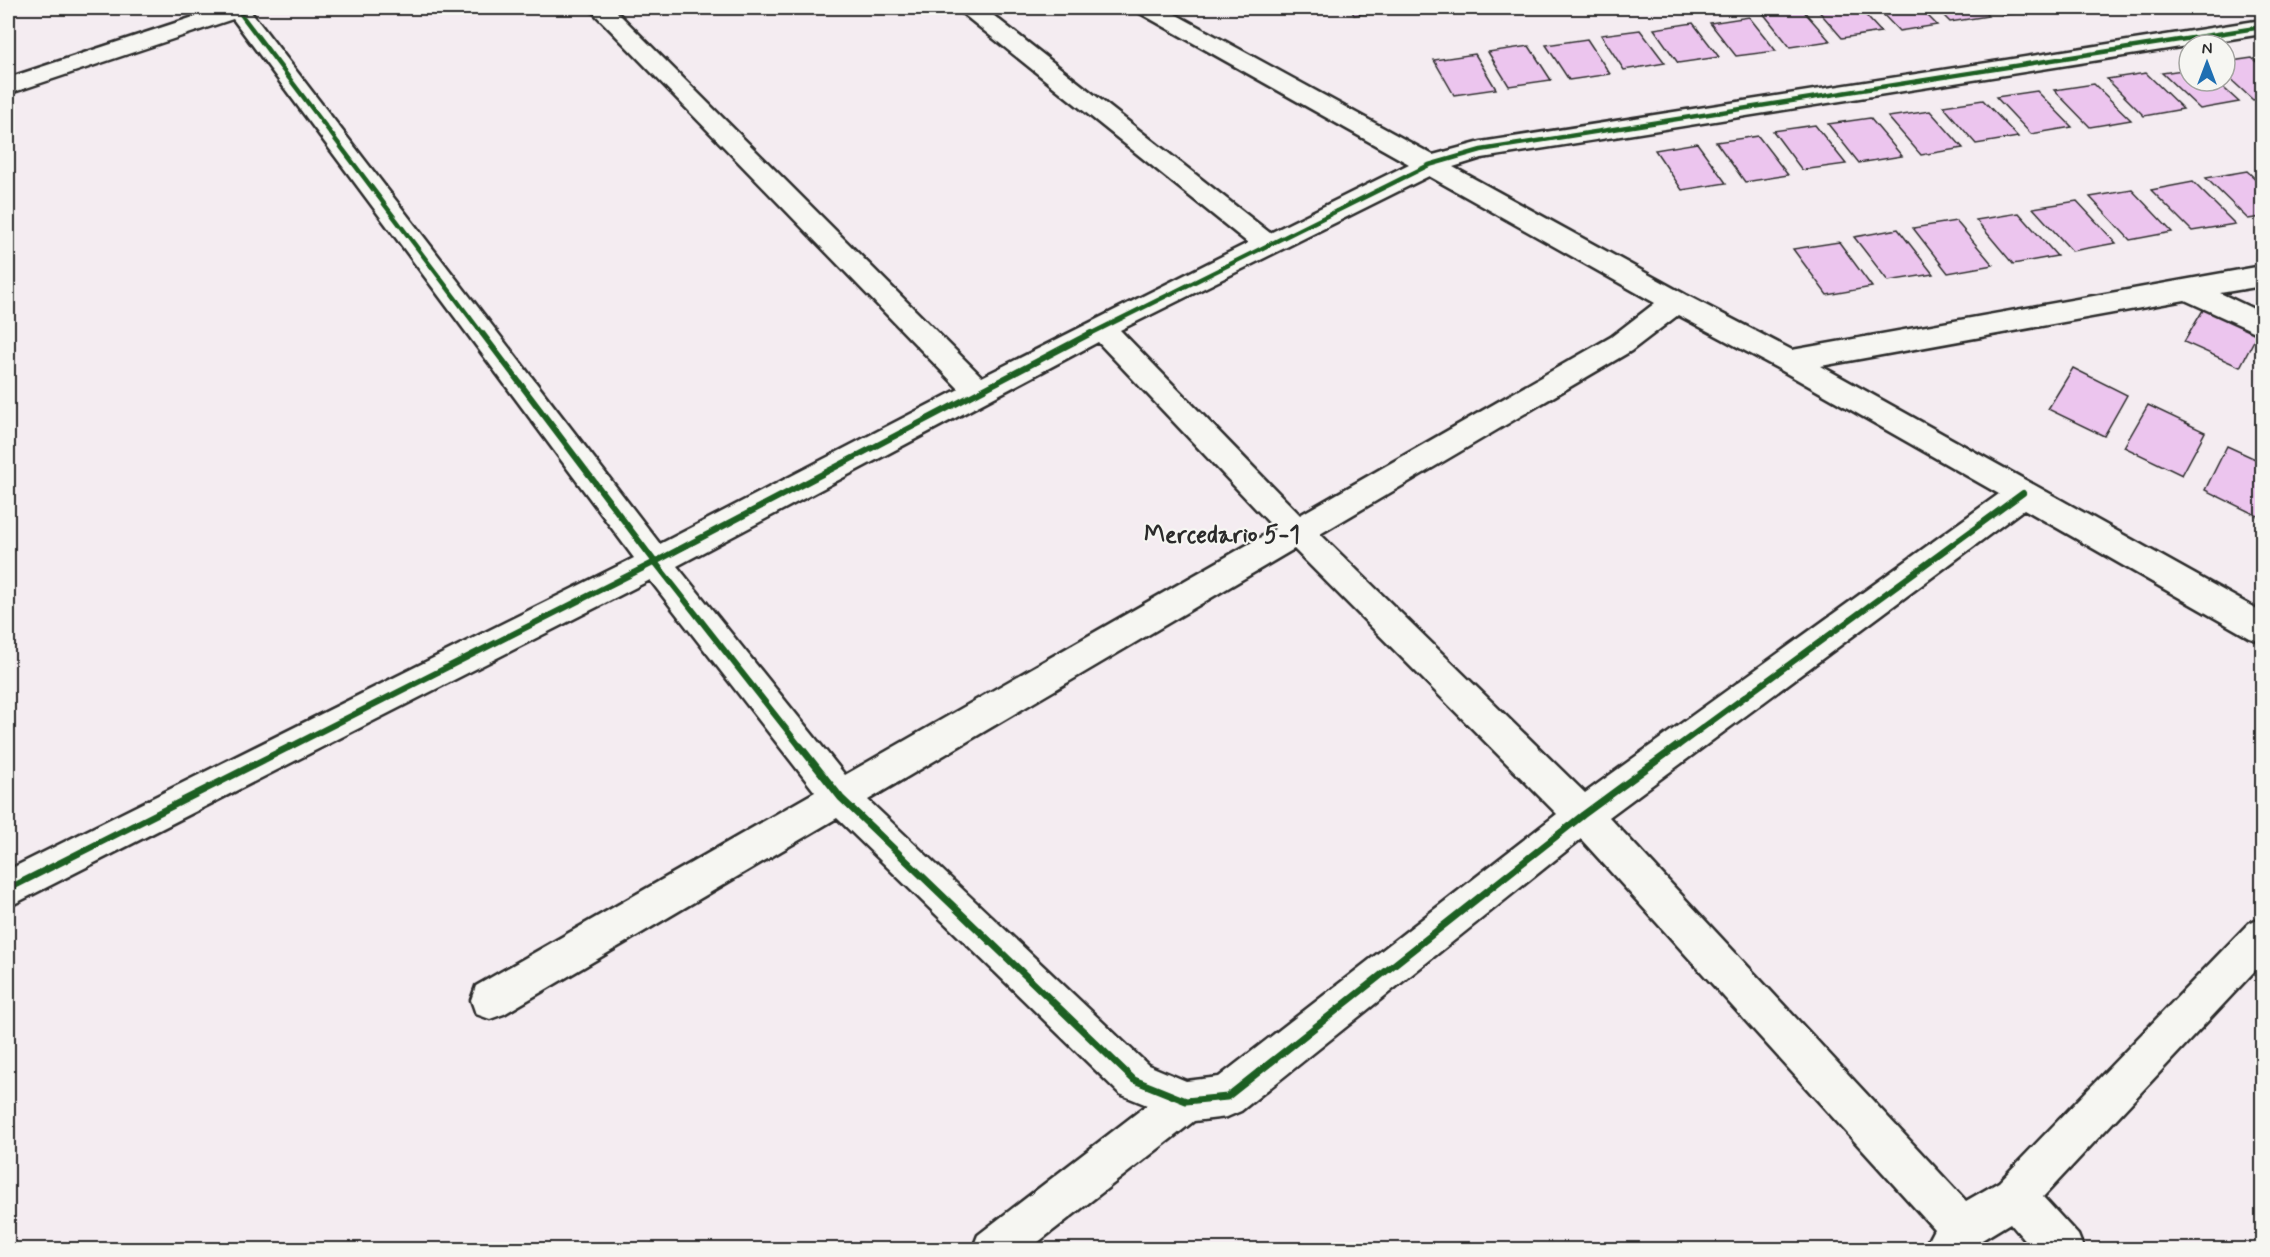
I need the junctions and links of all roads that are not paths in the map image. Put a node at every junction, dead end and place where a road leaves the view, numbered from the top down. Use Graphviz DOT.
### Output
graph roads {
  1 [pos="239,8"];
  2 [pos="600,8"];
  3 [pos="970,8"];
  4 [pos="1148,8"];
  5 [pos="2262,27"];
  6 [pos="8,86"];
  7 [pos="1429,165"];
  8 [pos="1269,246"];
  9 [pos="2262,276"];
  10 [pos="2187,289"];
  11 [pos="1676,302"];
  12 [pos="2262,325"];
  13 [pos="1101,328"];
  14 [pos="1789,361"];
  15 [pos="978,391"];
  16 [pos="2023,493"];
  17 [pos="1298,532"];
  18 [pos="655,562"];
  19 [pos="2262,628"];
  20 [pos="841,798"];
  21 [pos="1583,814"];
  22 [pos="8,889"];
  23 [pos="2262,936"];
  24 [pos="490,1000"];
  25 [pos="1186,1101"];
  26 [pos="2014,1197"];
  27 [pos="1953,1239"];
  28 [pos="993,1250"];
  29 [pos="2063,1250"];
  1 -- 6 [label="street"];
  1 -- 18 [label="street"];
  2 -- 15 [label="street"];
  3 -- 8 [label="street"];
  4 -- 7 [label="street"];
  5 -- 7 [label="street"];
  7 -- 8 [label="street"];
  7 -- 11 [label="street"];
  8 -- 13 [label="street"];
  9 -- 10 [label="street"];
  10 -- 12 [label="street"];
  10 -- 14 [label="street"];
  11 -- 14 [label="street"];
  11 -- 17 [label="street"];
  13 -- 15 [label="street"];
  13 -- 17 [label="street"];
  14 -- 16 [label="street"];
  15 -- 18 [label="street"];
  16 -- 19 [label="street"];
  16 -- 21 [label="street"];
  17 -- 20 [label="street"];
  17 -- 21 [label="street"];
  18 -- 20 [label="street"];
  18 -- 22 [label="street"];
  20 -- 24 [label="street"];
  20 -- 25 [label="street"];
  21 -- 25 [label="street"];
  21 -- 27 [label="street"];
  23 -- 26 [label="street"];
  25 -- 28 [label="street"];
  26 -- 27 [label="street"];
  26 -- 29 [label="street"];
}
